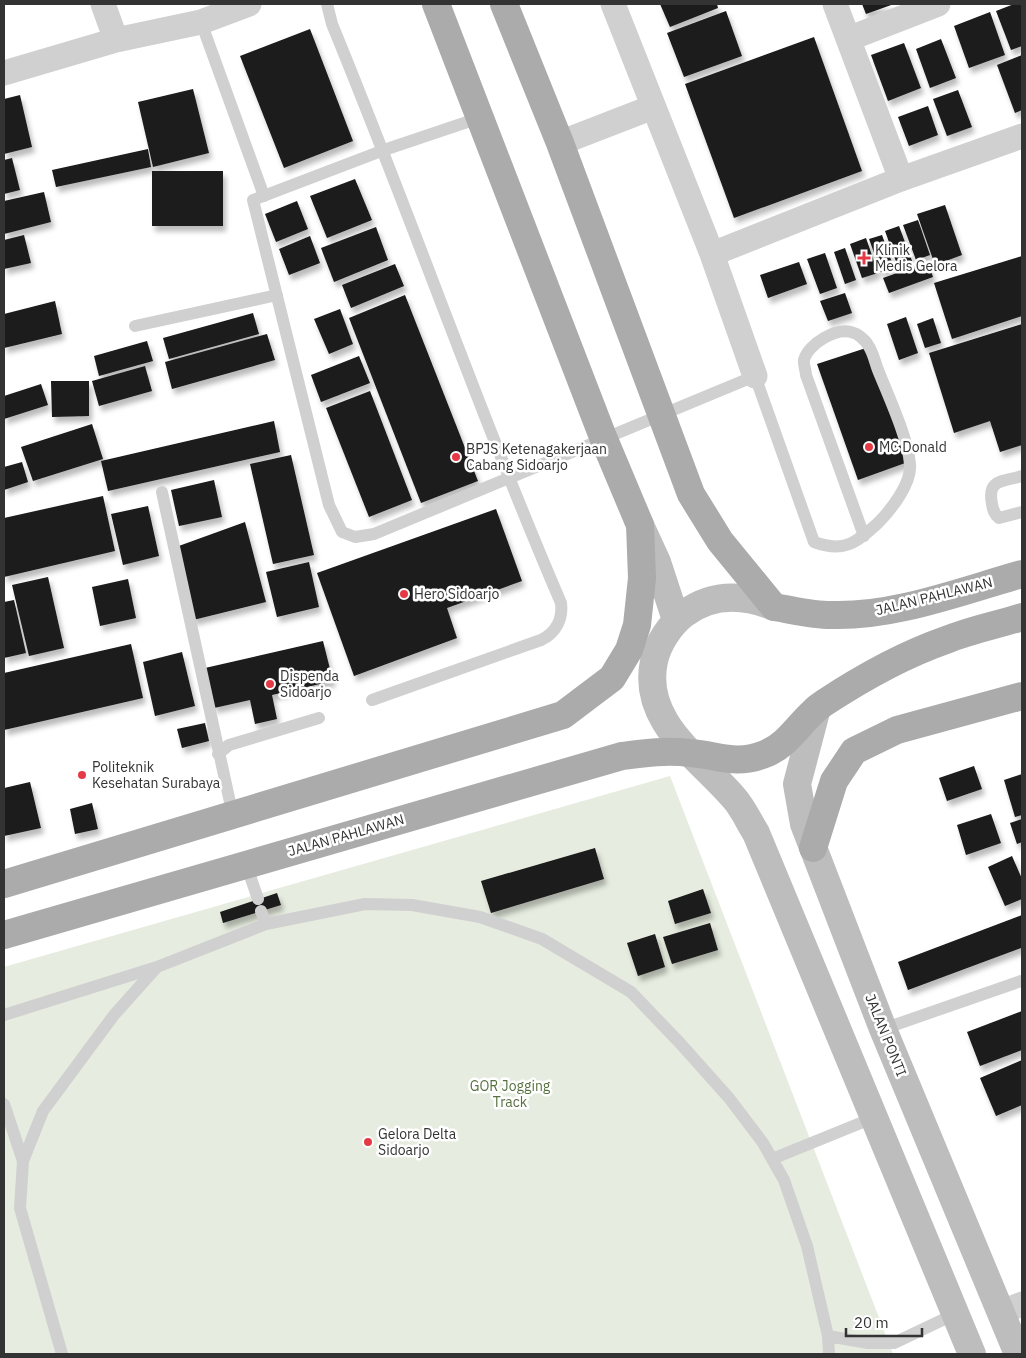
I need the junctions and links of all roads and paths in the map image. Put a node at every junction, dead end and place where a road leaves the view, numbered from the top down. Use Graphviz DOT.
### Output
graph roads {
  1 [pos="103,4"];
  2 [pos="249,4"];
  3 [pos="327,4"];
  4 [pos="436,4"];
  5 [pos="504,4"];
  6 [pos="613,4"];
  7 [pos="835,4"];
  8 [pos="938,4"];
  9 [pos="201,22"];
  10 [pos="848,39"];
  11 [pos="116,40"];
  12 [pos="4,72"];
  13 [pos="653,107"];
  14 [pos="479,118"];
  15 [pos="1022,136"];
  16 [pos="560,143"];
  17 [pos="384,150"];
  18 [pos="899,173"];
  19 [pos="264,196"];
  20 [pos="709,249"];
  21 [pos="277,295"];
  22 [pos="135,326"];
  23 [pos="755,376"];
  24 [pos="661,416"];
  25 [pos="603,437"];
  26 [pos="1022,476"];
  27 [pos="508,478"];
  28 [pos="162,492"];
  29 [pos="1022,512"];
  30 [pos="640,525"];
  31 [pos="864,536"];
  32 [pos="1022,574"];
  33 [pos="774,607"];
  34 [pos="1022,617"];
  35 [pos="676,620"];
  36 [pos="1022,696"];
  37 [pos="372,700"];
  38 [pos="817,708"];
  39 [pos="319,718"];
  40 [pos="692,753"];
  41 [pos="218,754"];
  42 [pos="233,816"];
  43 [pos="813,848"];
  44 [pos="246,864"];
  45 [pos="4,884"];
  46 [pos="266,924"];
  47 [pos="4,935"];
  48 [pos="157,967"];
  49 [pos="1022,981"];
  50 [pos="4,1015"];
  51 [pos="883,1029"];
  52 [pos="4,1104"];
  53 [pos="873,1118"];
  54 [pos="772,1159"];
  55 [pos="23,1161"];
  56 [pos="1012,1308"];
  57 [pos="955,1314"];
  58 [pos="828,1336"];
  59 [pos="896,1348"];
  60 [pos="62,1354"];
  61 [pos="829,1354"];
  62 [pos="972,1354"];
  63 [pos="1018,1354"];
  1 -- 11 [label="street"];
  2 -- 9 [label="street"];
  3 -- 17 [label="lane"];
  4 -- 14 [label="main road"];
  5 -- 16 [label="main road"];
  6 -- 13 [label="street"];
  7 -- 10 [label="street"];
  8 -- 10 [label="street"];
  9 -- 11 [label="street"];
  9 -- 19 [label="lane"];
  10 -- 18 [label="street"];
  11 -- 12 [label="street"];
  13 -- 16 [label="street"];
  13 -- 20 [label="street"];
  14 -- 17 [label="lane"];
  14 -- 25 [label="main road"];
  15 -- 18 [label="street"];
  16 -- 24 [label="main road"];
  17 -- 19 [label="lane"];
  17 -- 27 [label="lane"];
  18 -- 20 [label="street"];
  19 -- 21 [label="lane"];
  20 -- 23 [label="street"];
  21 -- 22 [label="lane"];
  21 -- 27 [label="lane"];
  23 -- 24 [label="lane"];
  23 -- 31 [label="lane"];
  24 -- 25 [label="lane"];
  24 -- 33 [label="main road"];
  25 -- 27 [label="lane"];
  25 -- 30 [label="main road"];
  26 -- 29 [label="lane"];
  27 -- 37 [label="lane"];
  28 -- 41 [label="lane"];
  30 -- 35 [label="main road"];
  30 -- 42 [label="main road"];
  31 -- 31 [label="lane"];
  32 -- 33 [label="main road, JALAN PAHLAWAN"];
  33 -- 35 [label="main road, JALAN PAHLAWAN"];
  34 -- 38 [label="main road, JALAN PAHLAWAN"];
  35 -- 40 [label="main road, JALAN PAHLAWAN"];
  36 -- 43 [label="main road"];
  38 -- 40 [label="main road, JALAN PAHLAWAN"];
  38 -- 43 [label="main road, JALAN PONTI"];
  39 -- 41 [label="lane"];
  40 -- 44 [label="main road, JALAN PAHLAWAN"];
  40 -- 53 [label="main road"];
  41 -- 42 [label="lane"];
  42 -- 45 [label="main road"];
  43 -- 51 [label="main road, JALAN PONTI"];
  44 -- 46 [label="lane"];
  44 -- 47 [label="main road, JALAN PAHLAWAN"];
  46 -- 48 [label="lane"];
  46 -- 54 [label="lane"];
  48 -- 50 [label="lane"];
  48 -- 55 [label="lane"];
  49 -- 51 [label="lane"];
  51 -- 56 [label="main road, JALAN PONTI"];
  52 -- 55 [label="lane"];
  53 -- 54 [label="lane"];
  53 -- 57 [label="main road"];
  54 -- 58 [label="lane"];
  55 -- 60 [label="lane"];
  56 -- 63 [label="main road, JALAN PONTI"];
  57 -- 59 [label="lane"];
  57 -- 62 [label="main road"];
  58 -- 59 [label="lane"];
  58 -- 61 [label="lane"];
}
